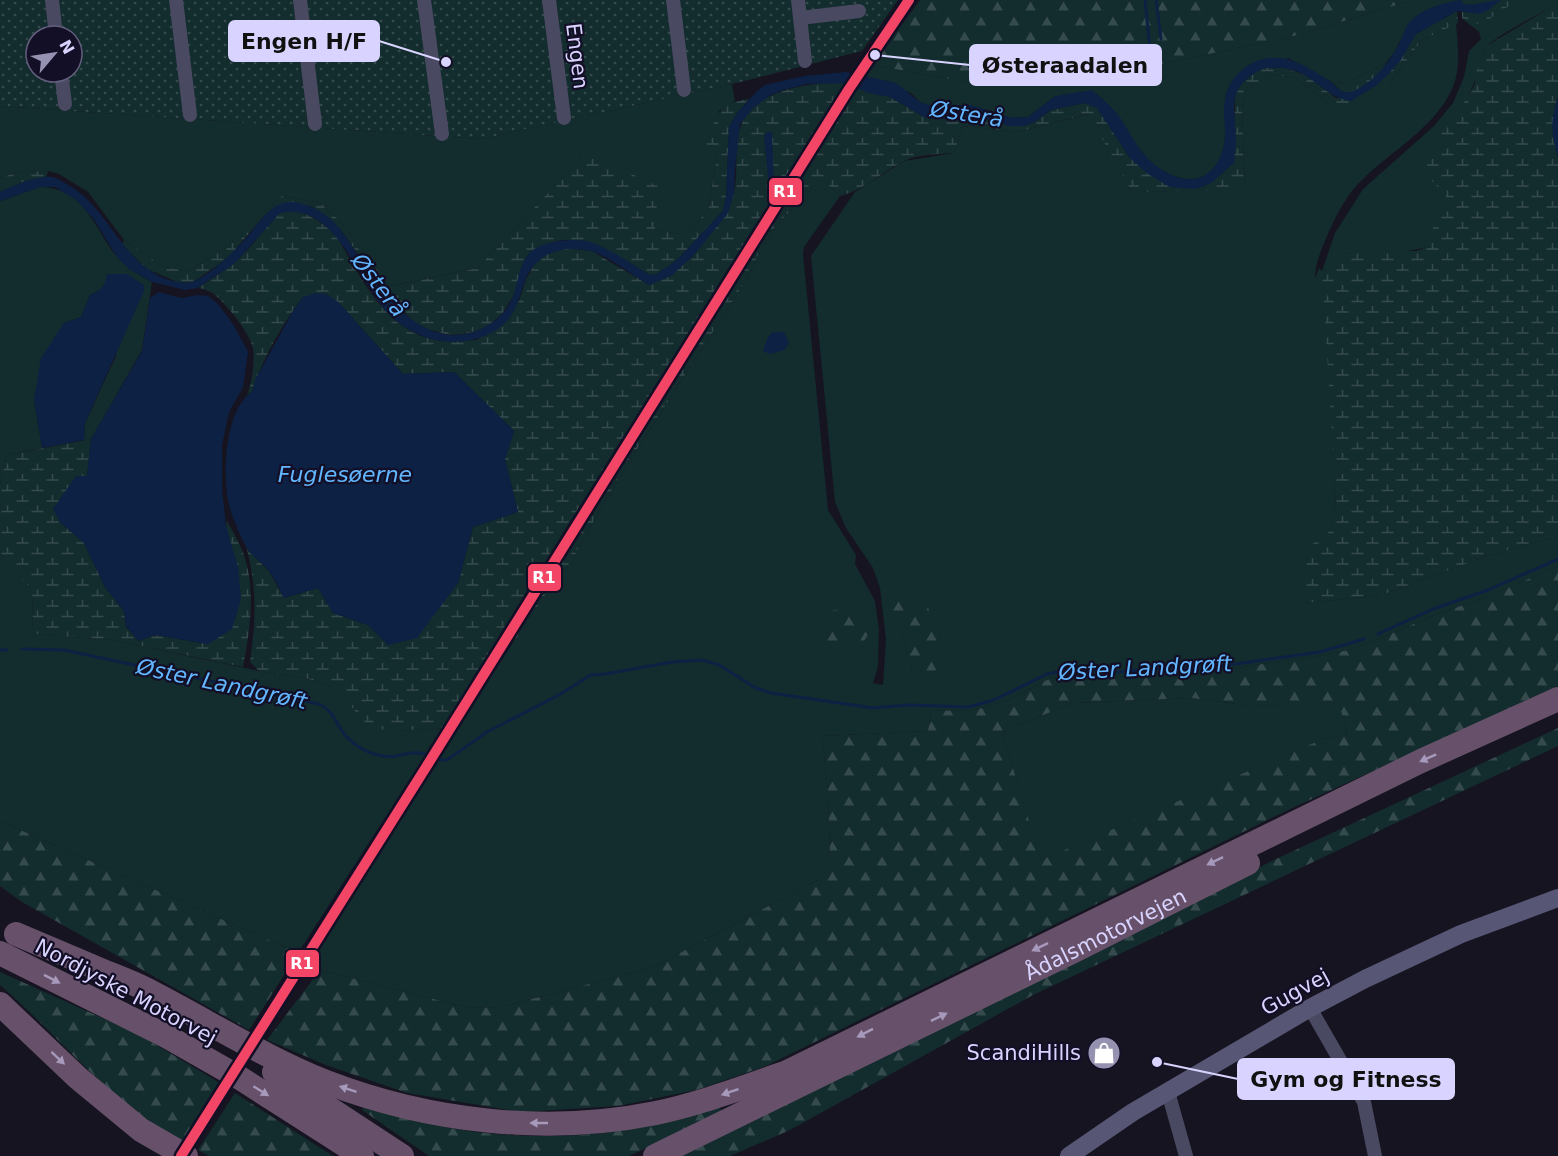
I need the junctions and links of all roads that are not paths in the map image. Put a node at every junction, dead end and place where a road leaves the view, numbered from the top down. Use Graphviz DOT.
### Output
graph roads {
  1 [pos="52,0"];
  2 [pos="176,0"];
  3 [pos="300,0"];
  4 [pos="424,0"];
  5 [pos="549,0"];
  6 [pos="673,0"];
  7 [pos="798,0"];
  8 [pos="859,11"];
  9 [pos="800,18"];
  10 [pos="55,24"];
  11 [pos="805,61"];
  12 [pos="62,84"];
  13 [pos="684,90"];
  14 [pos="65,104"];
  15 [pos="190,115"];
  16 [pos="564,118"];
  17 [pos="315,124"];
  18 [pos="441,134"];
  19 [pos="1558,699"];
  20 [pos="1558,717"];
  21 [pos="1558,898"];
  22 [pos="5,934"];
  23 [pos="0,1004"];
  24 [pos="1310,1008"];
  25 [pos="1168,1092"];
  26 [pos="1079,1153"];
  27 [pos="186,1156"];
  28 [pos="362,1156"];
  29 [pos="402,1156"];
  30 [pos="655,1156"];
  31 [pos="1186,1156"];
  32 [pos="1375,1156"];
  1 -- 10 [label="street"];
  2 -- 15 [label="street"];
  3 -- 17 [label="street"];
  4 -- 18 [label="street"];
  5 -- 16 [label="street, Engen"];
  6 -- 13 [label="street"];
  7 -- 9 [label="street"];
  8 -- 9 [label="street"];
  9 -- 11 [label="street"];
  12 -- 14 [label="street"];
  19 -- 22 [label="highway, Ådalsmotorvejen, one-way"];
  30 -- 20 [label="highway, Ådalsmotorvejen, one-way"];
  21 -- 24 [label="street, Gugvej"];
  22 -- 28 [label="highway, Nordjyske Motorvej, one-way"];
  22 -- 29 [label="highway, Nordjyske Motorvej"];
  23 -- 27 [label="highway, one-way"];
  24 -- 25 [label="street, Gugvej"];
  24 -- 32 [label="street"];
  25 -- 26 [label="street, Gugvej"];
  25 -- 31 [label="street"];
}
